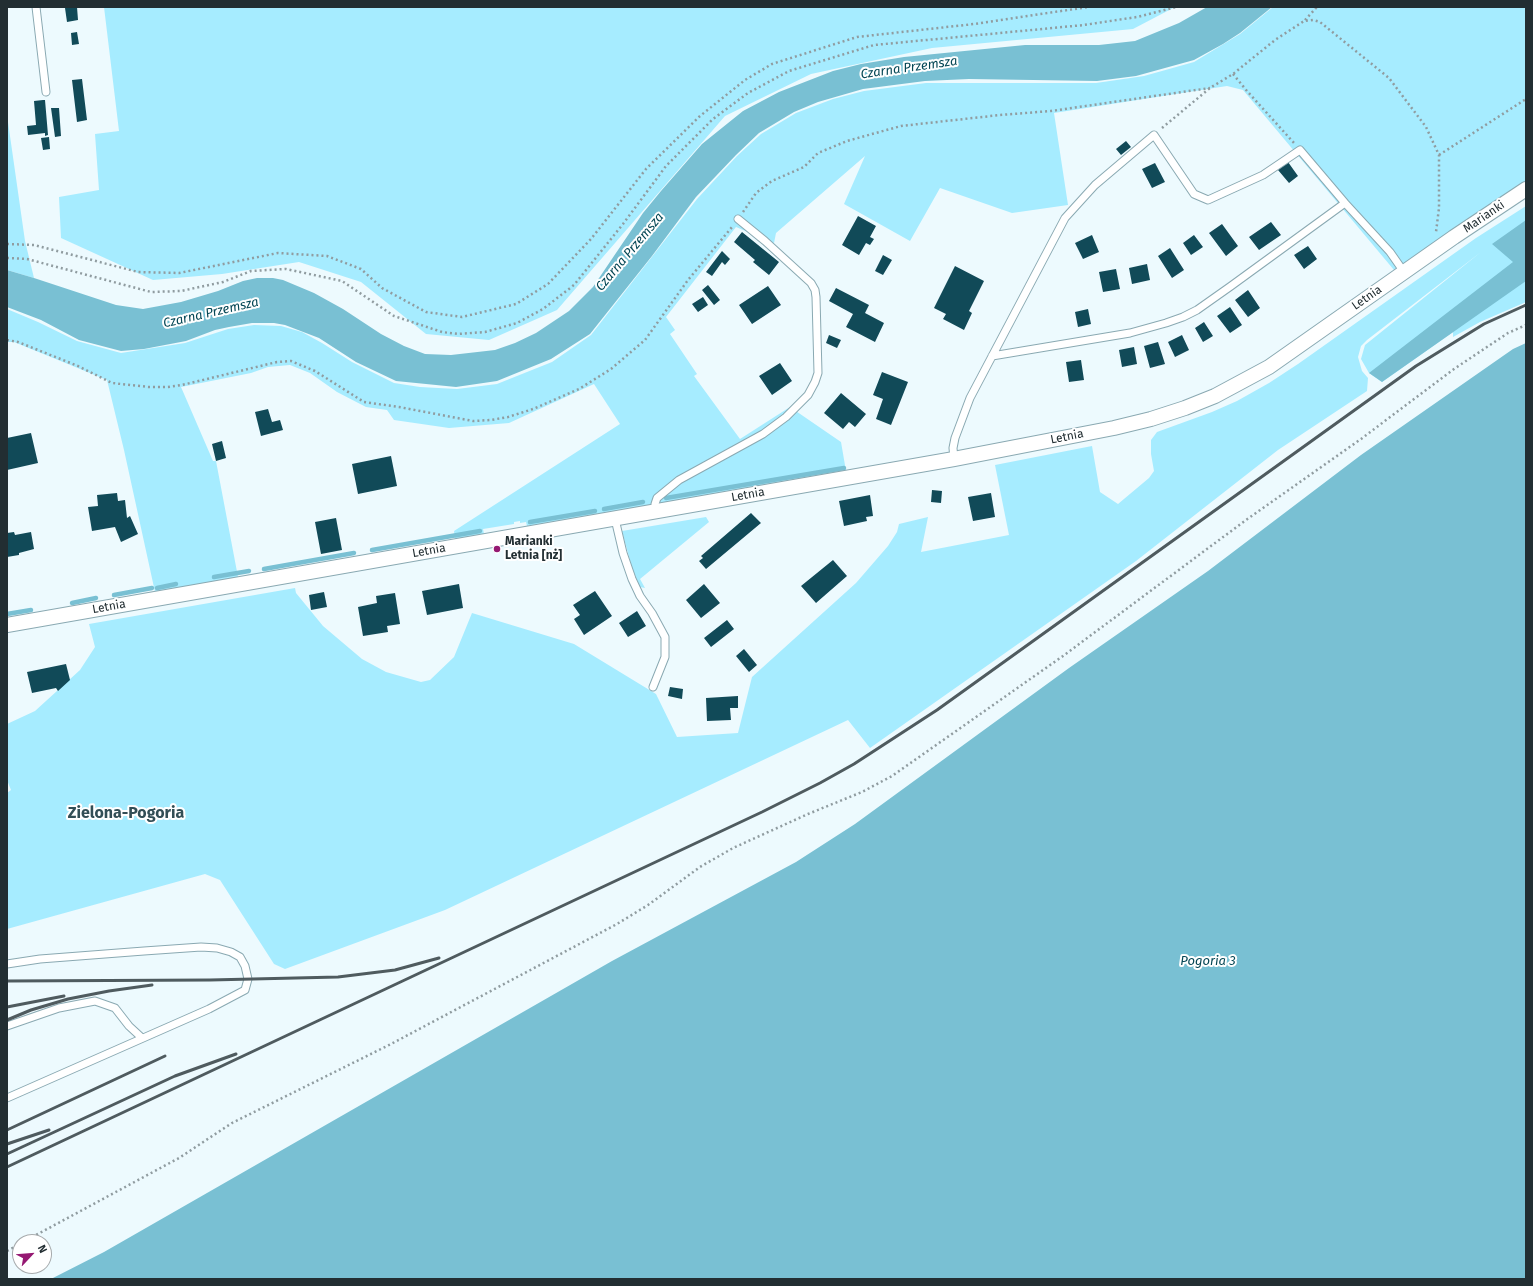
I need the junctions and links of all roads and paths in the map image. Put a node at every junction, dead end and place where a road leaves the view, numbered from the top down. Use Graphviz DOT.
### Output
graph roads {
  1 [pos="36,7"];
  2 [pos="1088,7"];
  3 [pos="1176,7"];
  4 [pos="1317,7"];
  5 [pos="1304,21"];
  6 [pos="1234,74"];
  7 [pos="1210,88"];
  8 [pos="46,92"];
  9 [pos="1526,99"];
  10 [pos="1154,135"];
  11 [pos="1300,150"];
  12 [pos="1439,155"];
  13 [pos="1526,189"];
  14 [pos="1345,203"];
  15 [pos="738,219"];
  16 [pos="7,244"];
  17 [pos="1442,245"];
  18 [pos="7,258"];
  19 [pos="1404,272"];
  20 [pos="1526,325"];
  21 [pos="7,340"];
  22 [pos="992,356"];
  23 [pos="954,459"];
  24 [pos="656,511"];
  25 [pos="615,518"];
  26 [pos="7,625"];
  27 [pos="653,687"];
  28 [pos="7,964"];
  29 [pos="7,1026"];
  30 [pos="142,1038"];
  31 [pos="7,1098"];
  32 [pos="38,1234"];
  1 -- 8 [label="lane"];
  2 -- 16 [label="path"];
  3 -- 18 [label="path"];
  4 -- 5 [label="path"];
  5 -- 6 [label="path"];
  5 -- 12 [label="path"];
  6 -- 7 [label="path"];
  6 -- 11 [label="path"];
  7 -- 10 [label="path"];
  7 -- 15 [label="path"];
  9 -- 12 [label="path"];
  10 -- 11 [label="lane"];
  10 -- 22 [label="lane"];
  11 -- 14 [label="lane"];
  12 -- 17 [label="path"];
  13 -- 17 [label="street, Marianki"];
  14 -- 19 [label="lane"];
  14 -- 22 [label="lane"];
  15 -- 21 [label="path"];
  15 -- 24 [label="lane"];
  17 -- 19 [label="street, Letnia"];
  19 -- 23 [label="street, Letnia"];
  20 -- 32 [label="path"];
  22 -- 23 [label="lane"];
  23 -- 24 [label="street, Letnia"];
  24 -- 25 [label="street, Letnia"];
  25 -- 26 [label="street, Letnia"];
  25 -- 27 [label="lane"];
  28 -- 30 [label="lane"];
  29 -- 30 [label="lane"];
  30 -- 31 [label="lane"];
}
